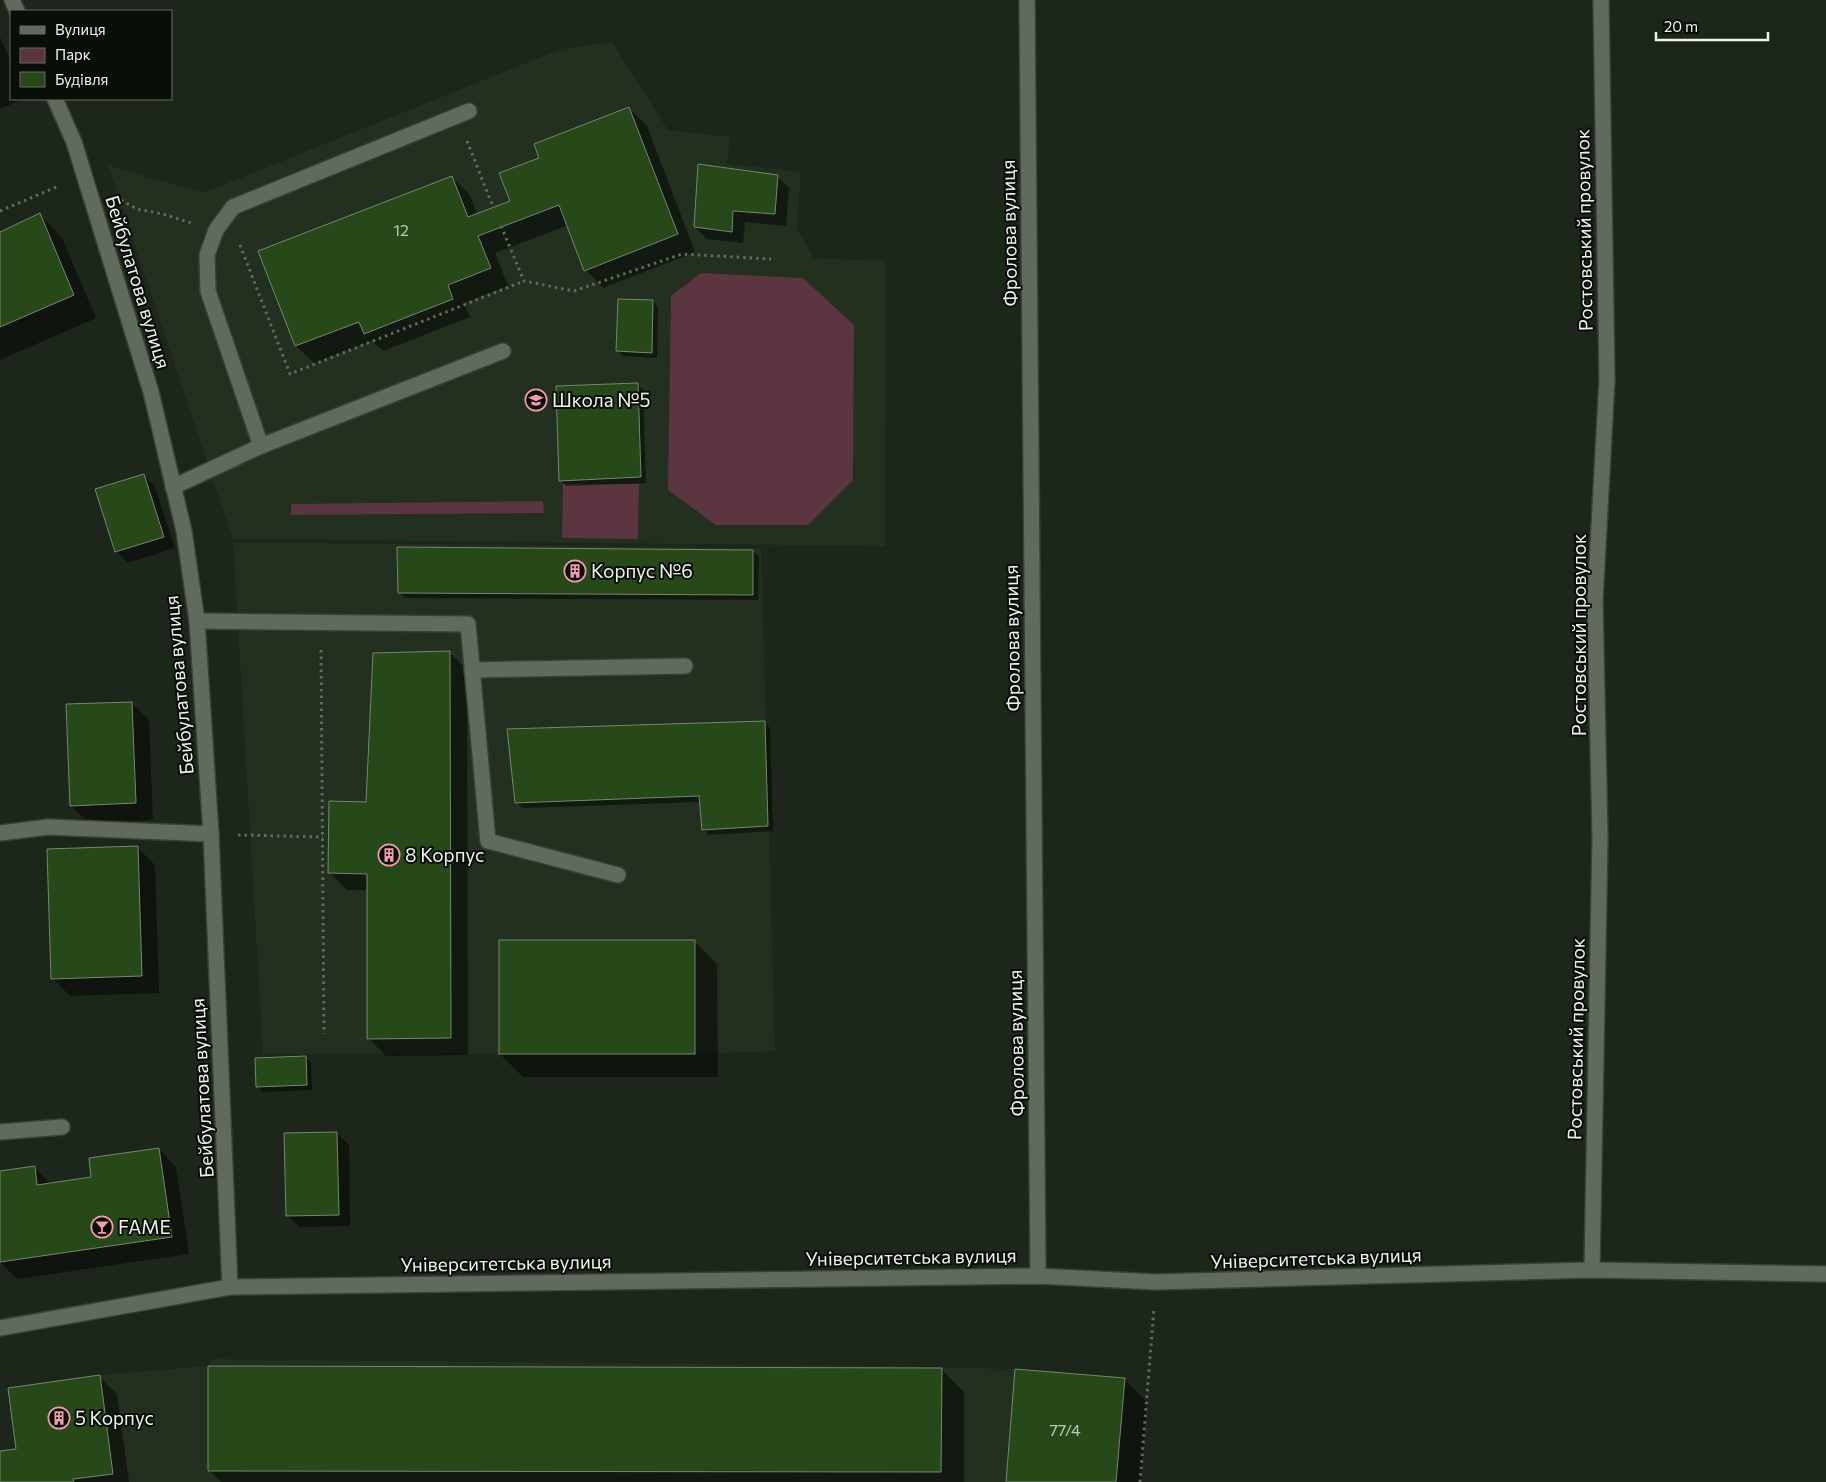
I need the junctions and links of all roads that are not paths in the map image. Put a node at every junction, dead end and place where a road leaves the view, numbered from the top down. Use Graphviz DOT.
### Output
graph roads {
  1 [pos="1027,0"];
  2 [pos="1600,0"];
  3 [pos="55,100"];
  4 [pos="469,111"];
  5 [pos="503,351"];
  6 [pos="261,446"];
  7 [pos="173,487"];
  8 [pos="197,621"];
  9 [pos="685,666"];
  10 [pos="472,670"];
  11 [pos="0,833"];
  12 [pos="210,834"];
  13 [pos="618,875"];
  14 [pos="62,1127"];
  15 [pos="0,1132"];
  16 [pos="1592,1270"];
  17 [pos="1826,1274"];
  18 [pos="1038,1276"];
  19 [pos="230,1287"];
  20 [pos="0,1328"];
  1 -- 18 [label="street, Фролова вулиця"];
  2 -- 16 [label="street, Ростовський провулок"];
  3 -- 7 [label="street, Бейбулатова вулиця"];
  4 -- 6 [label="street"];
  5 -- 6 [label="street"];
  6 -- 7 [label="street"];
  7 -- 8 [label="street, Бейбулатова вулиця"];
  8 -- 10 [label="street"];
  8 -- 12 [label="street, Бейбулатова вулиця"];
  9 -- 10 [label="street"];
  10 -- 13 [label="street"];
  11 -- 12 [label="street"];
  12 -- 19 [label="street, Бейбулатова вулиця"];
  14 -- 15 [label="street"];
  16 -- 17 [label="street, Університетська вулиця"];
  16 -- 18 [label="street, Університетська вулиця"];
  18 -- 19 [label="street, Університетська вулиця"];
  19 -- 20 [label="street, Університетська вулиця"];
}
